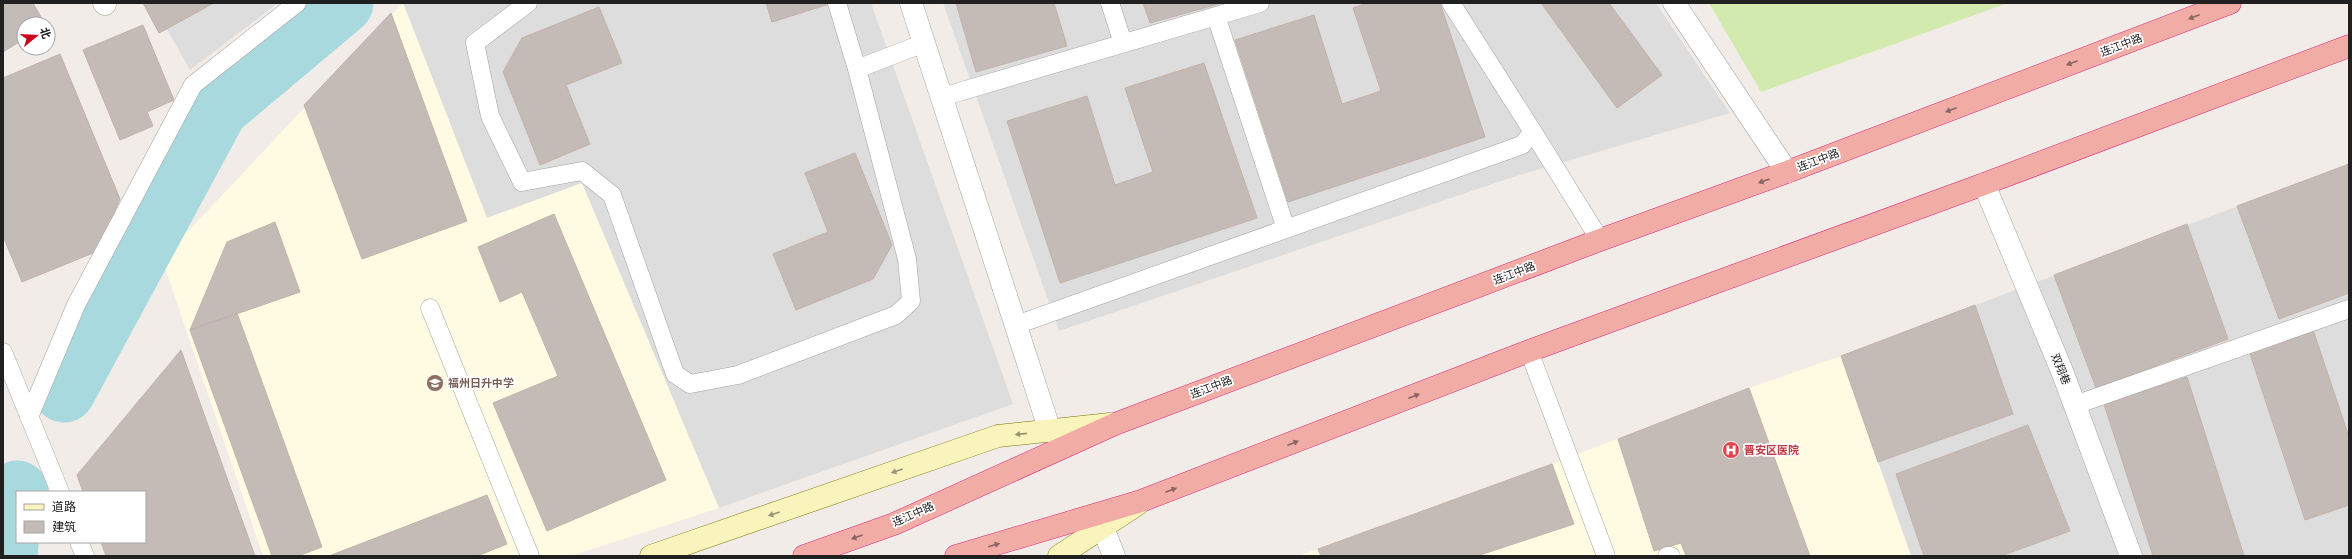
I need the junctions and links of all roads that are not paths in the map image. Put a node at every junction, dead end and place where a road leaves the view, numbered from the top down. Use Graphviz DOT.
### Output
graph roads {
  1 [pos="298,3"];
  2 [pos="528,3"];
  3 [pos="837,3"];
  4 [pos="911,3"];
  5 [pos="1110,3"];
  6 [pos="1260,3"];
  7 [pos="1451,3"];
  8 [pos="1674,3"];
  9 [pos="2230,3"];
  10 [pos="1216,16"];
  11 [pos="924,43"];
  12 [pos="1123,43"];
  13 [pos="2349,46"];
  14 [pos="857,69"];
  15 [pos="942,97"];
  16 [pos="1533,132"];
  17 [pos="1787,172"];
  18 [pos="1984,184"];
  19 [pos="1286,229"];
  20 [pos="1600,240"];
  21 [pos="430,308"];
  22 [pos="2349,309"];
  23 [pos="1016,325"];
  24 [pos="1529,351"];
  25 [pos="3,352"];
  26 [pos="2075,405"];
  27 [pos="29,417"];
  28 [pos="1115,424"];
  29 [pos="1050,430"];
  30 [pos="60,491"];
  31 [pos="1141,501"];
  32 [pos="1103,528"];
  33 [pos="79,543"];
  34 [pos="85,556"];
  35 [pos="530,556"];
  36 [pos="651,556"];
  37 [pos="804,556"];
  38 [pos="956,556"];
  39 [pos="1059,556"];
  40 [pos="1114,556"];
  41 [pos="1606,556"];
  42 [pos="1667,556"];
  43 [pos="1671,556"];
  44 [pos="2131,556"];
  1 -- 27 [label="lane"];
  2 -- 14 [label="lane"];
  3 -- 14 [label="lane"];
  4 -- 11 [label="street"];
  5 -- 12 [label="lane"];
  6 -- 10 [label="lane"];
  7 -- 16 [label="lane"];
  8 -- 17 [label="street"];
  9 -- 17 [label="highway, 连江中路, one-way"];
  10 -- 12 [label="lane"];
  10 -- 19 [label="lane"];
  11 -- 14 [label="lane"];
  11 -- 15 [label="street"];
  12 -- 15 [label="lane"];
  13 -- 18 [label="highway"];
  15 -- 23 [label="street"];
  16 -- 19 [label="lane"];
  16 -- 20 [label="lane"];
  17 -- 20 [label="highway, 连江中路, one-way"];
  18 -- 24 [label="highway"];
  18 -- 26 [label="street, 双翔巷"];
  19 -- 23 [label="lane"];
  20 -- 28 [label="highway, 连江中路"];
  21 -- 35 [label="lane"];
  22 -- 26 [label="lane"];
  23 -- 29 [label="street"];
  31 -- 24 [label="highway, one-way"];
  24 -- 41 [label="lane"];
  25 -- 27 [label="lane"];
  26 -- 44 [label="street, 双翔巷"];
  27 -- 30 [label="lane"];
  28 -- 29 [label="main road"];
  28 -- 37 [label="highway, 连江中路, one-way"];
  29 -- 36 [label="main road, one-way"];
  31 -- 32 [label="main road"];
  38 -- 31 [label="highway, one-way"];
  32 -- 39 [label="main road"];
  32 -- 40 [label="street"];
  33 -- 34 [label="lane"];
  42 -- 43 [label="lane"];
}
